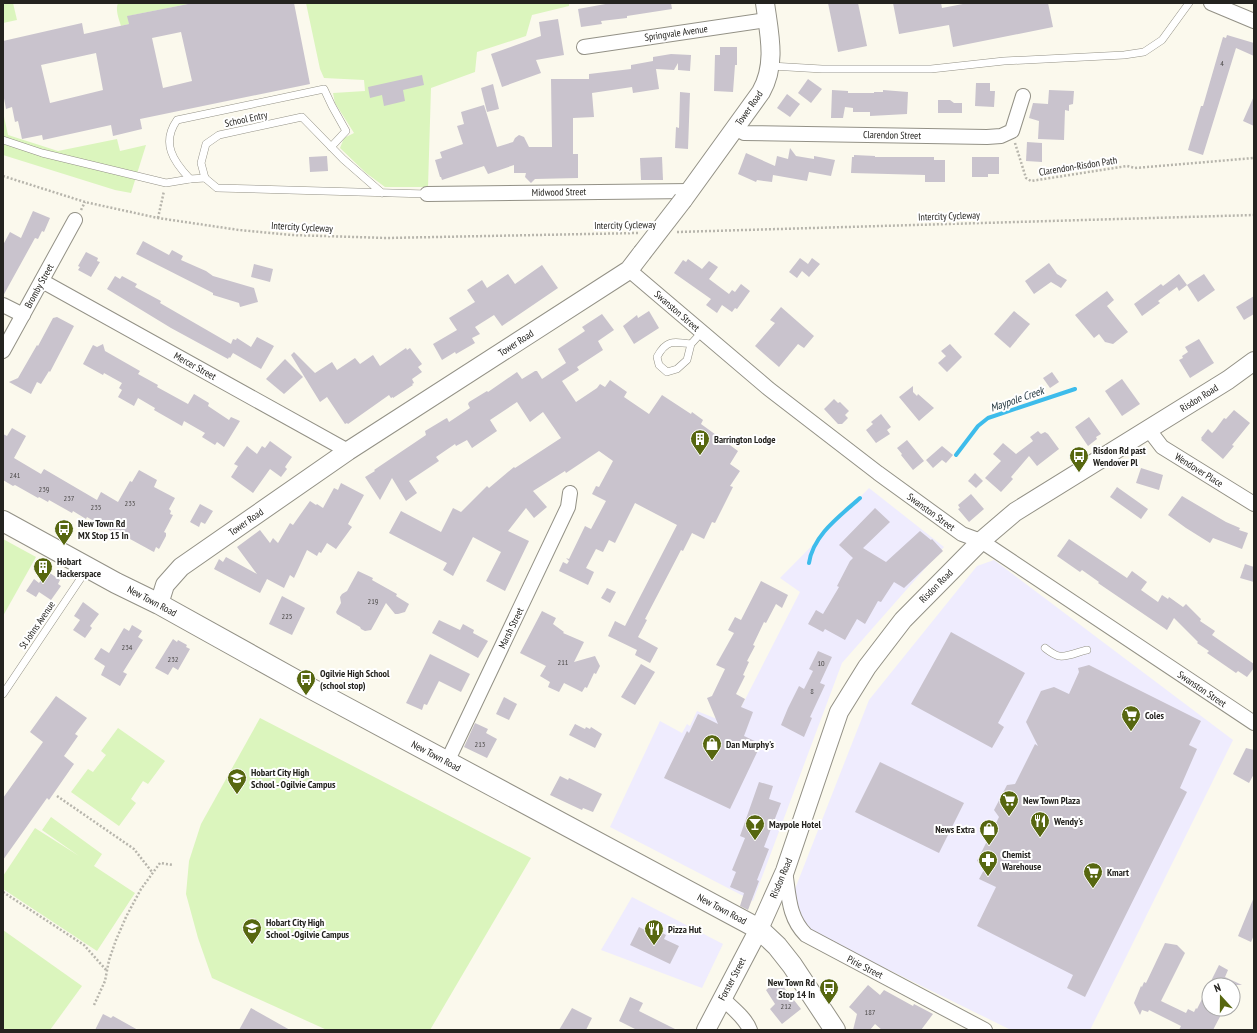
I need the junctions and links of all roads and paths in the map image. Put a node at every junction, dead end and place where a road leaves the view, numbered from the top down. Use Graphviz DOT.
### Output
graph roads {
  1 [pos="1189,3"];
  2 [pos="1211,3"];
  3 [pos="766,11"];
  4 [pos="1254,21"];
  5 [pos="584,47"];
  6 [pos="771,66"];
  7 [pos="1023,96"];
  8 [pos="735,128"];
  9 [pos="1012,131"];
  10 [pos="3,140"];
  11 [pos="331,147"];
  12 [pos="1254,158"];
  13 [pos="3,176"];
  14 [pos="205,178"];
  15 [pos="190,179"];
  16 [pos="166,183"];
  17 [pos="382,193"];
  18 [pos="427,194"];
  19 [pos="687,195"];
  20 [pos="1254,215"];
  21 [pos="158,218"];
  22 [pos="75,220"];
  23 [pos="676,232"];
  24 [pos="644,233"];
  25 [pos="629,270"];
  26 [pos="42,280"];
  27 [pos="3,305"];
  28 [pos="23,315"];
  29 [pos="701,332"];
  30 [pos="691,344"];
  31 [pos="3,351"];
  32 [pos="1254,361"];
  33 [pos="1149,430"];
  34 [pos="348,451"];
  35 [pos="570,493"];
  36 [pos="1254,504"];
  37 [pos="3,521"];
  38 [pos="981,541"];
  39 [pos="88,568"];
  40 [pos="159,604"];
  41 [pos="1045,648"];
  42 [pos="1088,650"];
  43 [pos="3,694"];
  44 [pos="1254,723"];
  45 [pos="447,762"];
  46 [pos="57,796"];
  47 [pos="173,865"];
  48 [pos="785,871"];
  49 [pos="152,872"];
  50 [pos="3,892"];
  51 [pos="759,929"];
  52 [pos="107,971"];
  53 [pos="722,998"];
  54 [pos="94,1005"];
  55 [pos="706,1030"];
  56 [pos="750,1030"];
  57 [pos="836,1030"];
  58 [pos="985,1030"];
  1 -- 6 [label="lane"];
  2 -- 4 [label="street"];
  3 -- 5 [label="street, Springvale Avenue"];
  3 -- 6 [label="street, Tower Road"];
  6 -- 8 [label="street, Tower Road"];
  7 -- 9 [label="street"];
  8 -- 9 [label="street, Clarendon Street"];
  8 -- 19 [label="street, Tower Road"];
  9 -- 12 [label="path, Clarendon-Risdon Path"];
  10 -- 16 [label="lane"];
  11 -- 14 [label="lane, School Entry"];
  11 -- 15 [label="lane"];
  11 -- 17 [label="lane, School Entry"];
  13 -- 21 [label="path, Intercity Cycleway"];
  14 -- 15 [label="lane"];
  14 -- 17 [label="lane"];
  15 -- 16 [label="lane"];
  16 -- 21 [label="path"];
  17 -- 18 [label="lane"];
  18 -- 19 [label="street, Midwood Street"];
  19 -- 25 [label="street, Tower Road, bridge"];
  20 -- 23 [label="path, Intercity Cycleway"];
  21 -- 24 [label="path, Intercity Cycleway"];
  22 -- 26 [label="street, Bromby Street"];
  25 -- 29 [label="street, Swanston Street"];
  25 -- 34 [label="street, Tower Road"];
  26 -- 28 [label="street, Bromby Street"];
  26 -- 34 [label="street, Mercer Street"];
  27 -- 28 [label="street"];
  28 -- 31 [label="street, Bromby Street"];
  29 -- 30 [label="lane"];
  29 -- 38 [label="street, Swanston Street"];
  30 -- 30 [label="lane"];
  32 -- 33 [label="street, Risdon Road"];
  33 -- 36 [label="street, Wendover Place"];
  33 -- 38 [label="street, Risdon Road"];
  34 -- 40 [label="street, Tower Road"];
  35 -- 45 [label="street, Marsh Street"];
  37 -- 39 [label="main road, New Town Road"];
  38 -- 44 [label="street, Swanston Street"];
  38 -- 48 [label="street, Risdon Road"];
  39 -- 40 [label="main road, New Town Road"];
  39 -- 43 [label="lane, St Johns Avenue"];
  40 -- 45 [label="main road, New Town Road"];
  41 -- 42 [label="lane"];
  45 -- 51 [label="main road, New Town Road"];
  46 -- 49 [label="path"];
  47 -- 49 [label="path"];
  48 -- 51 [label="street, Risdon Road"];
  48 -- 58 [label="street, Pirie Street"];
  49 -- 52 [label="path"];
  50 -- 52 [label="path"];
  51 -- 53 [label="street, Forster Street"];
  51 -- 57 [label="main road, New Town Road"];
  52 -- 54 [label="path"];
  53 -- 55 [label="street, Forster Street"];
  53 -- 56 [label="street"];
}
